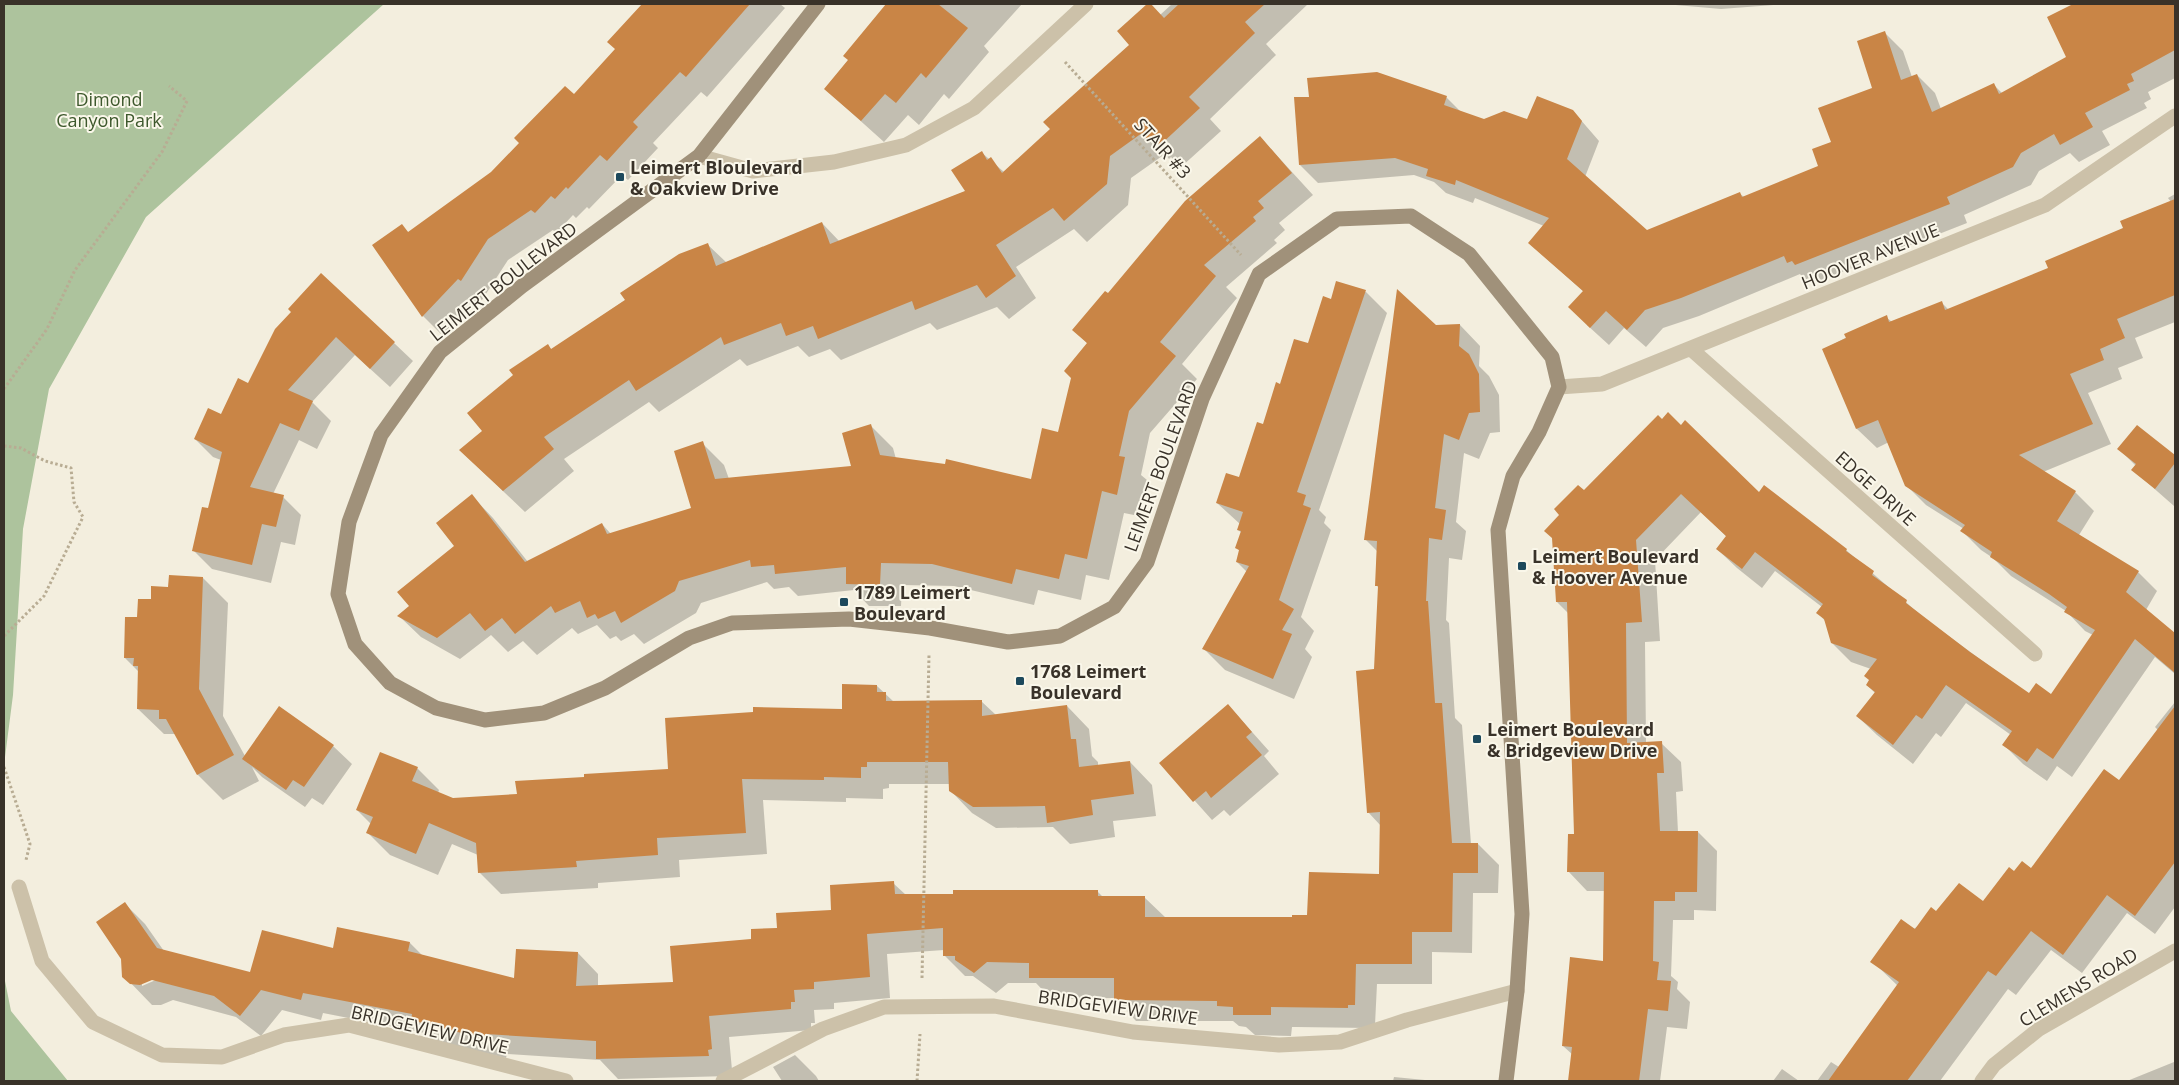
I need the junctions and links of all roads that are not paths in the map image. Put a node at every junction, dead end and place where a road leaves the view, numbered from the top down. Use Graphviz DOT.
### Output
graph roads {
  1 [pos="818,4"];
  2 [pos="1086,4"];
  3 [pos="2175,116"];
  4 [pos="699,156"];
  5 [pos="1692,349"];
  6 [pos="1559,387"];
  7 [pos="2035,654"];
  8 [pos="18,887"];
  9 [pos="2175,950"];
  10 [pos="1516,991"];
  11 [pos="566,1081"];
  12 [pos="723,1081"];
  13 [pos="1506,1081"];
  14 [pos="1982,1081"];
  1 -- 4 [label="street, LEIMERT BOULEVARD"];
  2 -- 4 [label="street"];
  3 -- 5 [label="street, HOOVER AVENUE"];
  4 -- 6 [label="street, LEIMERT BOULEVARD"];
  5 -- 6 [label="street, HOOVER AVENUE"];
  5 -- 7 [label="street, EDGE DRIVE"];
  6 -- 10 [label="street"];
  8 -- 11 [label="street, BRIDGEVIEW DRIVE"];
  9 -- 14 [label="street, CLEMENS ROAD"];
  10 -- 12 [label="street, BRIDGEVIEW DRIVE"];
  10 -- 13 [label="street"];
}
